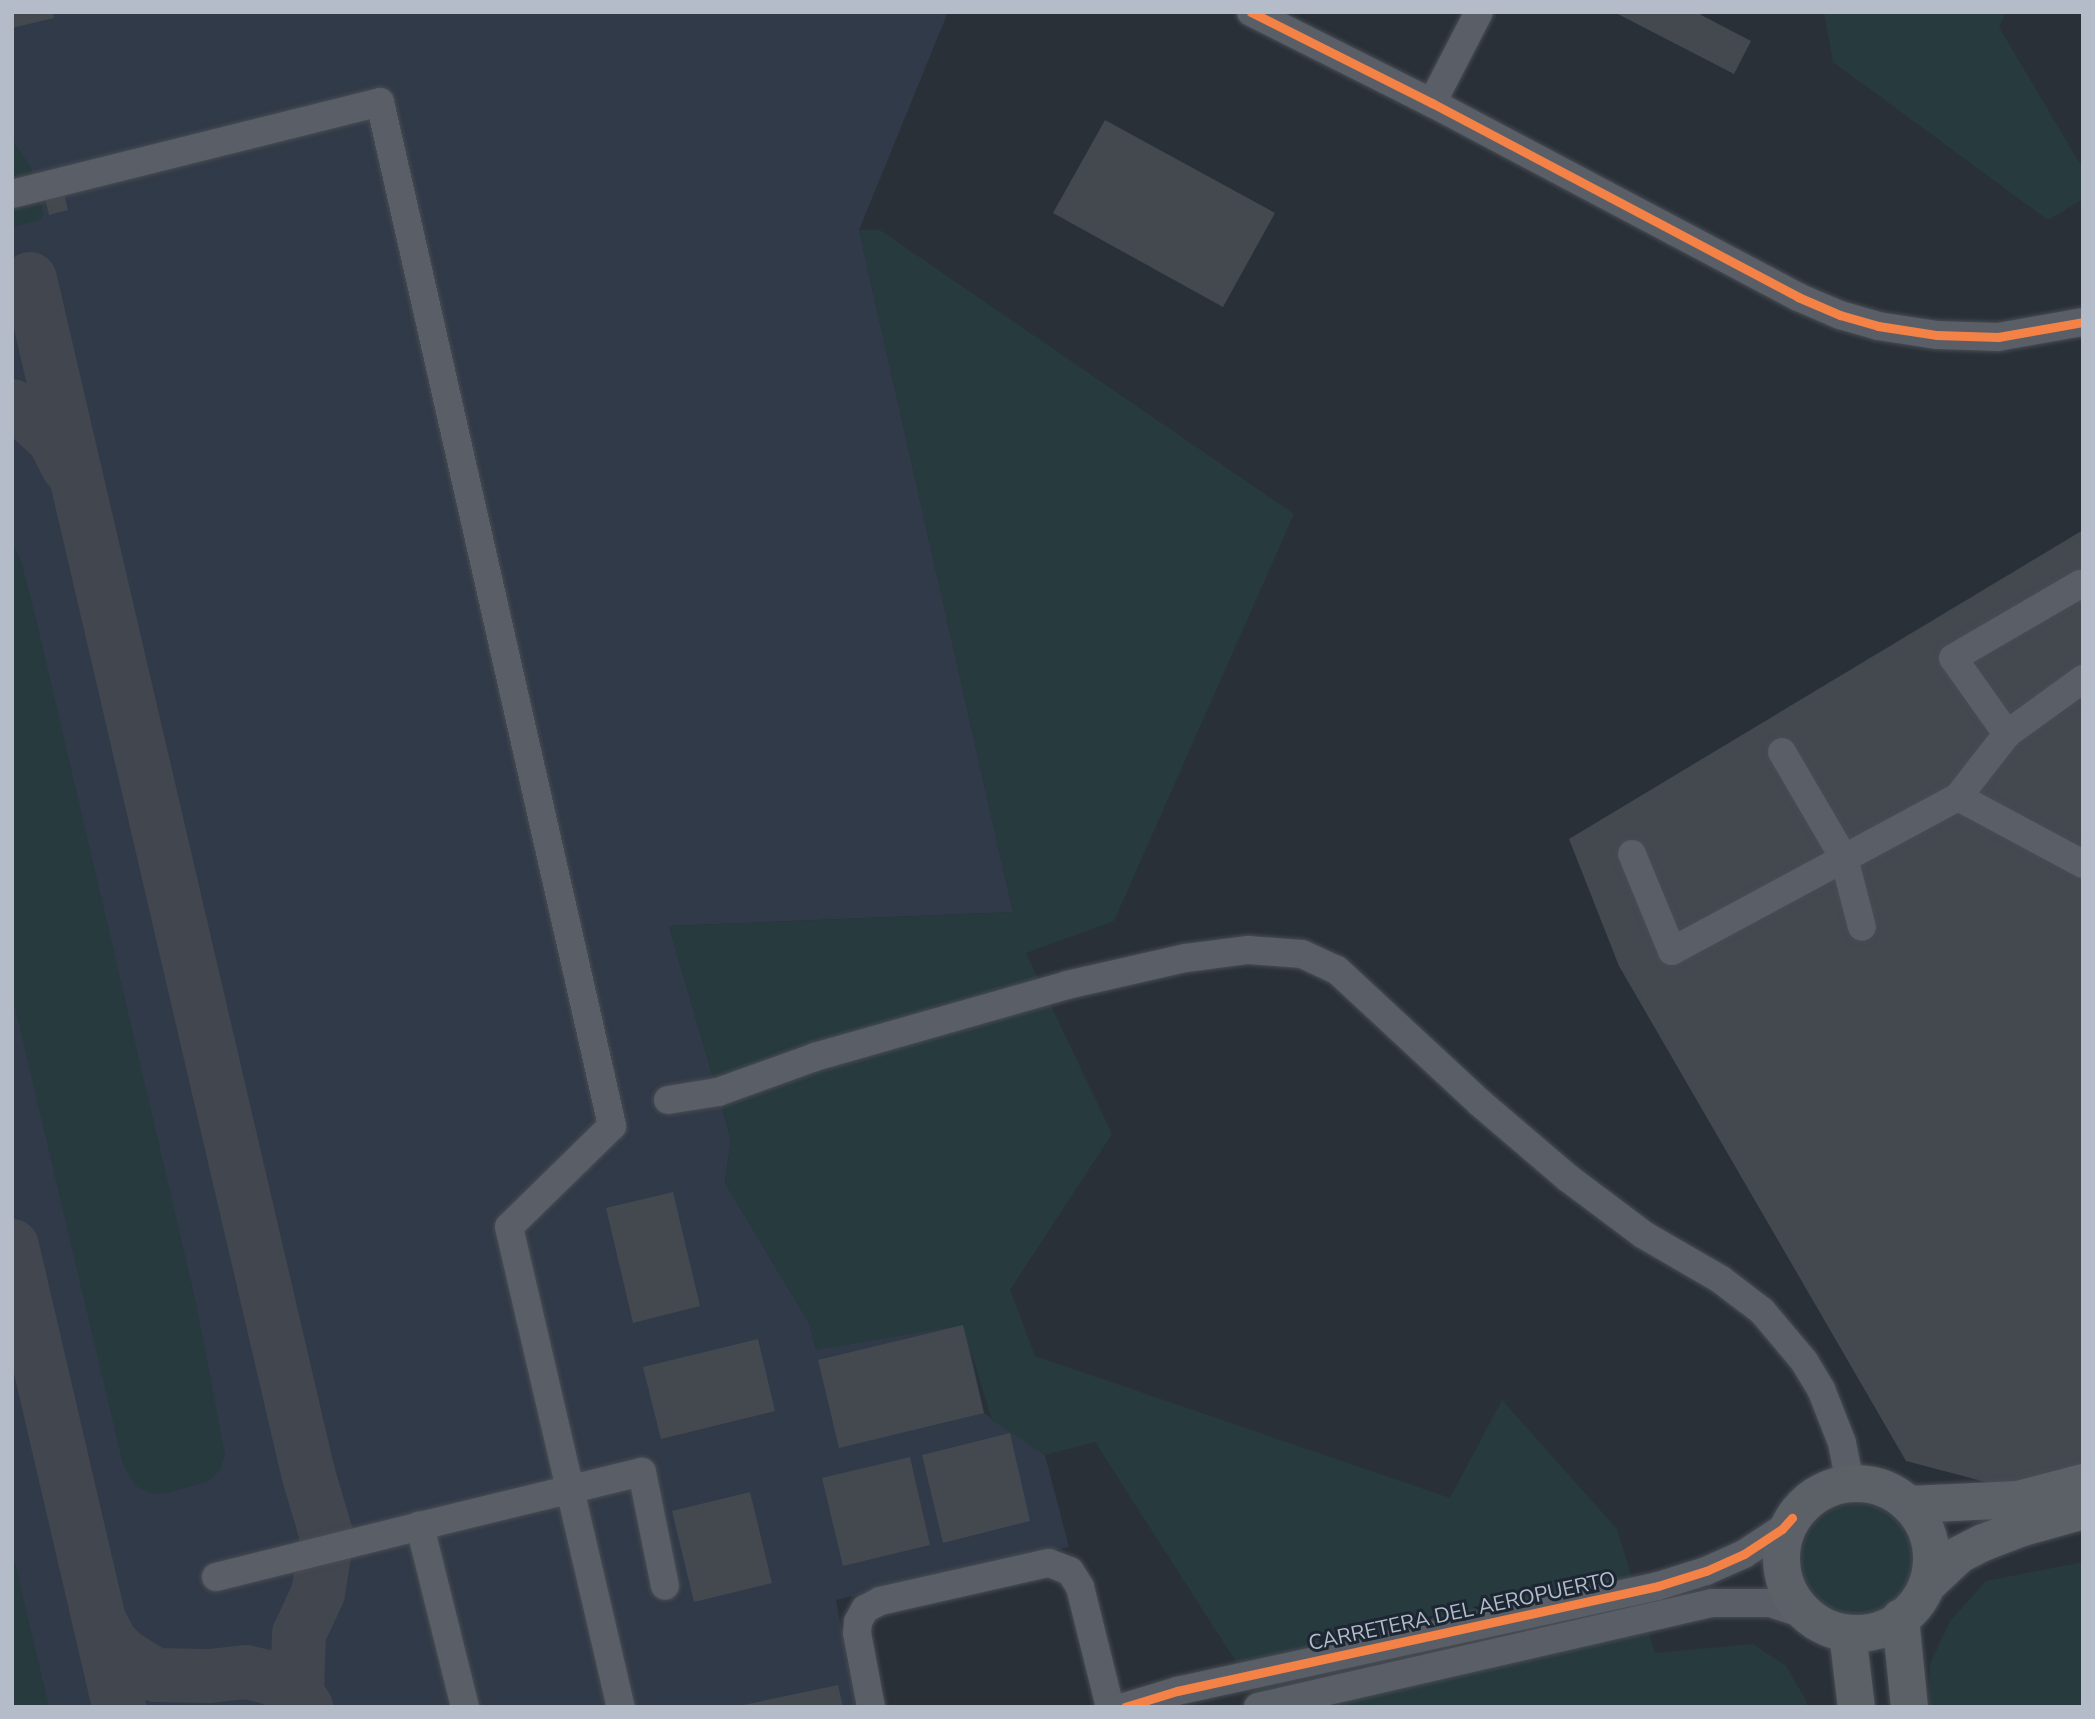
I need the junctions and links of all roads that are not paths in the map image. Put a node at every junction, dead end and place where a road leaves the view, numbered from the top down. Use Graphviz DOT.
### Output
graph roads {
  1 [pos="1251,12"];
  2 [pos="1479,12"];
  3 [pos="1432,103"];
  4 [pos="12,194"];
  5 [pos="2083,322"];
  6 [pos="2083,587"];
  7 [pos="2083,678"];
  8 [pos="2007,734"];
  9 [pos="1782,752"];
  10 [pos="1958,797"];
  11 [pos="1632,854"];
  12 [pos="1844,858"];
  13 [pos="2083,864"];
  14 [pos="1861,927"];
  15 [pos="668,1100"];
  16 [pos="2083,1482"];
  17 [pos="1850,1483"];
  18 [pos="570,1488"];
  19 [pos="1908,1504"];
  20 [pos="2083,1510"];
  21 [pos="1792,1518"];
  22 [pos="420,1526"];
  23 [pos="216,1577"];
  24 [pos="1926,1585"];
  25 [pos="665,1586"];
  26 [pos="1808,1615"];
  27 [pos="1900,1617"];
  28 [pos="1847,1633"];
  29 [pos="466,1707"];
  30 [pos="621,1707"];
  31 [pos="871,1707"];
  32 [pos="1110,1707"];
  33 [pos="1125,1707"];
  34 [pos="1258,1707"];
  35 [pos="1856,1707"];
  36 [pos="1909,1707"];
  1 -- 3 [label="street"];
  2 -- 3 [label="street"];
  3 -- 5 [label="street"];
  4 -- 18 [label="street"];
  6 -- 8 [label="street"];
  7 -- 8 [label="street"];
  8 -- 10 [label="street"];
  9 -- 12 [label="street"];
  10 -- 12 [label="street"];
  10 -- 13 [label="street"];
  11 -- 12 [label="street"];
  12 -- 14 [label="street"];
  15 -- 17 [label="street"];
  16 -- 19 [label="main road"];
  17 -- 19 [label="main road"];
  17 -- 21 [label="main road"];
  18 -- 22 [label="street"];
  18 -- 25 [label="street"];
  18 -- 30 [label="street"];
  19 -- 24 [label="main road"];
  20 -- 24 [label="main road"];
  21 -- 26 [label="main road"];
  21 -- 33 [label="street, CARRETERA DEL AEROPUERTO"];
  22 -- 23 [label="street"];
  22 -- 29 [label="street"];
  24 -- 27 [label="main road"];
  26 -- 28 [label="main road"];
  26 -- 34 [label="street"];
  27 -- 28 [label="main road"];
  27 -- 36 [label="main road"];
  28 -- 35 [label="main road"];
  31 -- 32 [label="street"];
}
